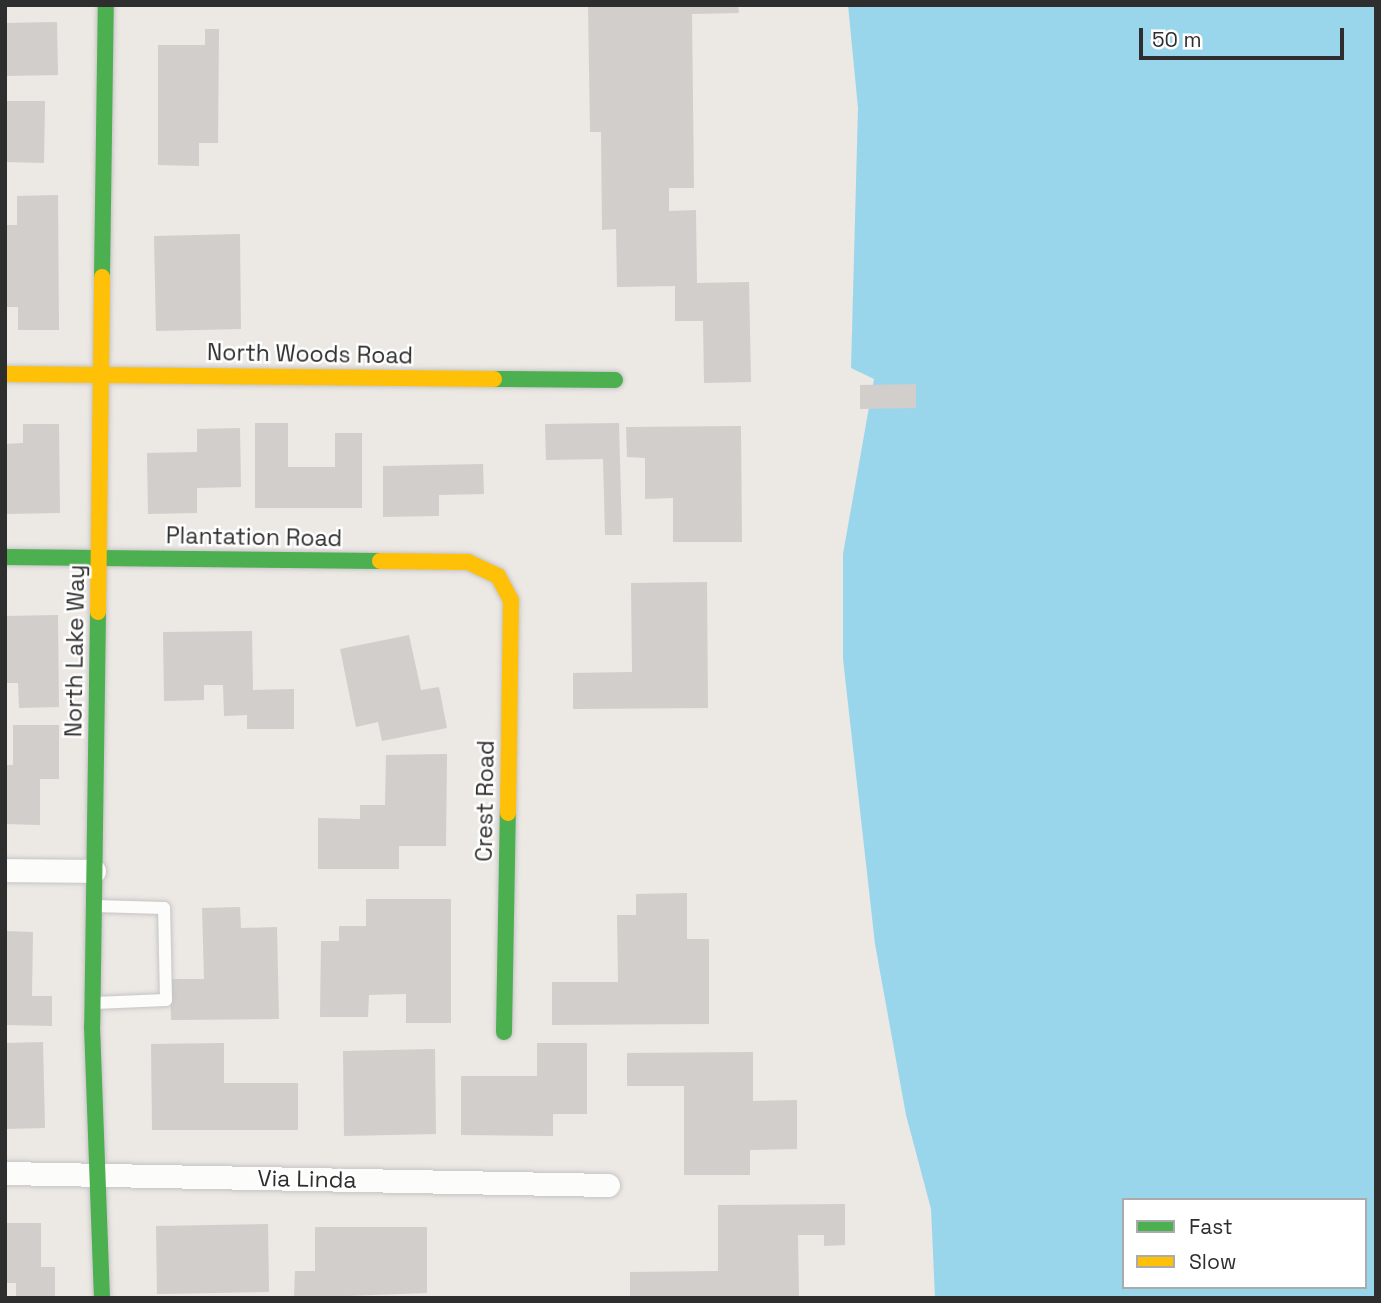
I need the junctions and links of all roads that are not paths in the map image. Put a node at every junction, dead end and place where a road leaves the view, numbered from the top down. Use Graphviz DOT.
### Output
graph roads {
  1 [pos="106,5"];
  2 [pos="5,374"];
  3 [pos="102,375"];
  4 [pos="615,380"];
  5 [pos="5,557"];
  6 [pos="100,558"];
  7 [pos="498,576"];
  8 [pos="5,870"];
  9 [pos="94,871"];
  10 [pos="94,906"];
  11 [pos="93,1003"];
  12 [pos="504,1032"];
  13 [pos="5,1173"];
  14 [pos="98,1174"];
  15 [pos="608,1185"];
  16 [pos="102,1298"];
  1 -- 3 [label="street, North Lake Way"];
  2 -- 3 [label="street, North Woods Road"];
  3 -- 4 [label="street, North Woods Road"];
  3 -- 6 [label="street, North Lake Way"];
  5 -- 6 [label="street, Plantation Road"];
  6 -- 7 [label="street, Plantation Road"];
  6 -- 9 [label="street, North Lake Way"];
  7 -- 12 [label="street, Crest Road"];
  8 -- 9 [label="street"];
  9 -- 10 [label="street, North Lake Way"];
  10 -- 11 [label="street, North Lake Way"];
  10 -- 11 [label="lane"];
  11 -- 14 [label="street, North Lake Way"];
  13 -- 14 [label="street, Via Linda"];
  14 -- 15 [label="street, Via Linda"];
  14 -- 16 [label="street, North Lake Way"];
}
